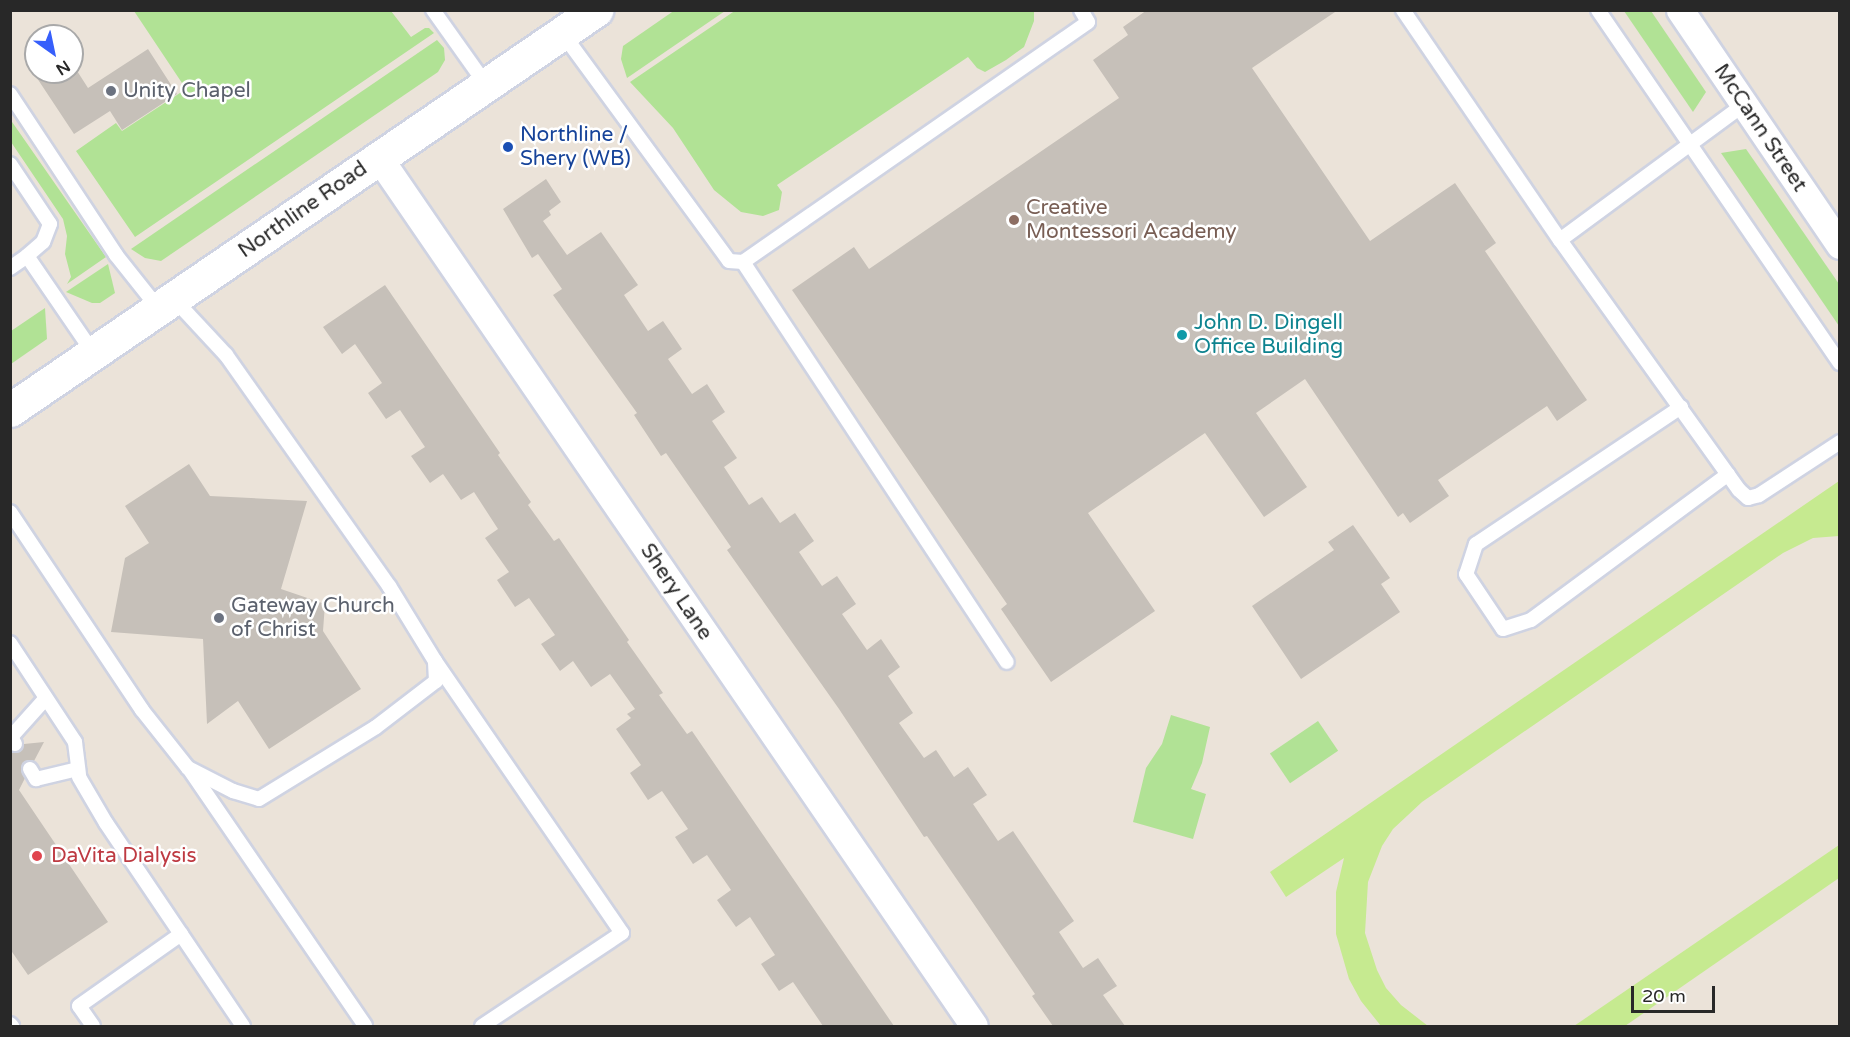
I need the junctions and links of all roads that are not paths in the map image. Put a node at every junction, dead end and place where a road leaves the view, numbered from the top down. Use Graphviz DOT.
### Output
graph roads {
  1 [pos="433,10"];
  2 [pos="1080,10"];
  3 [pos="1403,10"];
  4 [pos="1598,10"];
  5 [pos="1680,10"];
  6 [pos="578,19"];
  7 [pos="487,86"];
  8 [pos="10,94"];
  9 [pos="1743,105"];
  10 [pos="1689,144"];
  11 [pos="379,158"];
  12 [pos="10,164"];
  13 [pos="1560,240"];
  14 [pos="1839,245"];
  15 [pos="27,256"];
  16 [pos="743,262"];
  17 [pos="10,268"];
  18 [pos="166,304"];
  19 [pos="94,354"];
  20 [pos="1839,363"];
  21 [pos="1681,407"];
  22 [pos="10,410"];
  23 [pos="1839,442"];
  24 [pos="1728,474"];
  25 [pos="10,512"];
  26 [pos="10,643"];
  27 [pos="435,661"];
  28 [pos="1007,662"];
  29 [pos="46,698"];
  30 [pos="15,744"];
  31 [pos="188,768"];
  32 [pos="30,769"];
  33 [pos="78,769"];
  34 [pos="181,934"];
  35 [pos="93,1026"];
  36 [pos="243,1026"];
  37 [pos="365,1026"];
  38 [pos="482,1026"];
  39 [pos="974,1026"];
  1 -- 7 [label="lane"];
  2 -- 16 [label="lane"];
  3 -- 13 [label="lane"];
  4 -- 10 [label="lane"];
  5 -- 9 [label="street, McCann Street"];
  6 -- 7 [label="main road, Northline Road"];
  6 -- 16 [label="lane"];
  7 -- 11 [label="main road, Northline Road"];
  8 -- 18 [label="lane"];
  9 -- 10 [label="lane"];
  9 -- 14 [label="street, McCann Street"];
  10 -- 13 [label="lane"];
  10 -- 20 [label="lane"];
  11 -- 18 [label="main road, Northline Road"];
  11 -- 39 [label="street, Shery Lane"];
  12 -- 15 [label="lane"];
  13 -- 21 [label="lane"];
  15 -- 17 [label="lane"];
  15 -- 19 [label="lane"];
  16 -- 28 [label="lane"];
  18 -- 19 [label="main road, Northline Road"];
  18 -- 27 [label="lane"];
  19 -- 22 [label="main road, Northline Road"];
  21 -- 24 [label="lane"];
  21 -- 24 [label="lane"];
  23 -- 24 [label="lane"];
  25 -- 31 [label="lane"];
  26 -- 29 [label="lane"];
  27 -- 31 [label="lane"];
  27 -- 38 [label="lane"];
  29 -- 30 [label="lane"];
  29 -- 33 [label="lane"];
  31 -- 37 [label="lane"];
  32 -- 33 [label="lane"];
  33 -- 34 [label="lane"];
  34 -- 35 [label="lane"];
  34 -- 36 [label="lane"];
}
